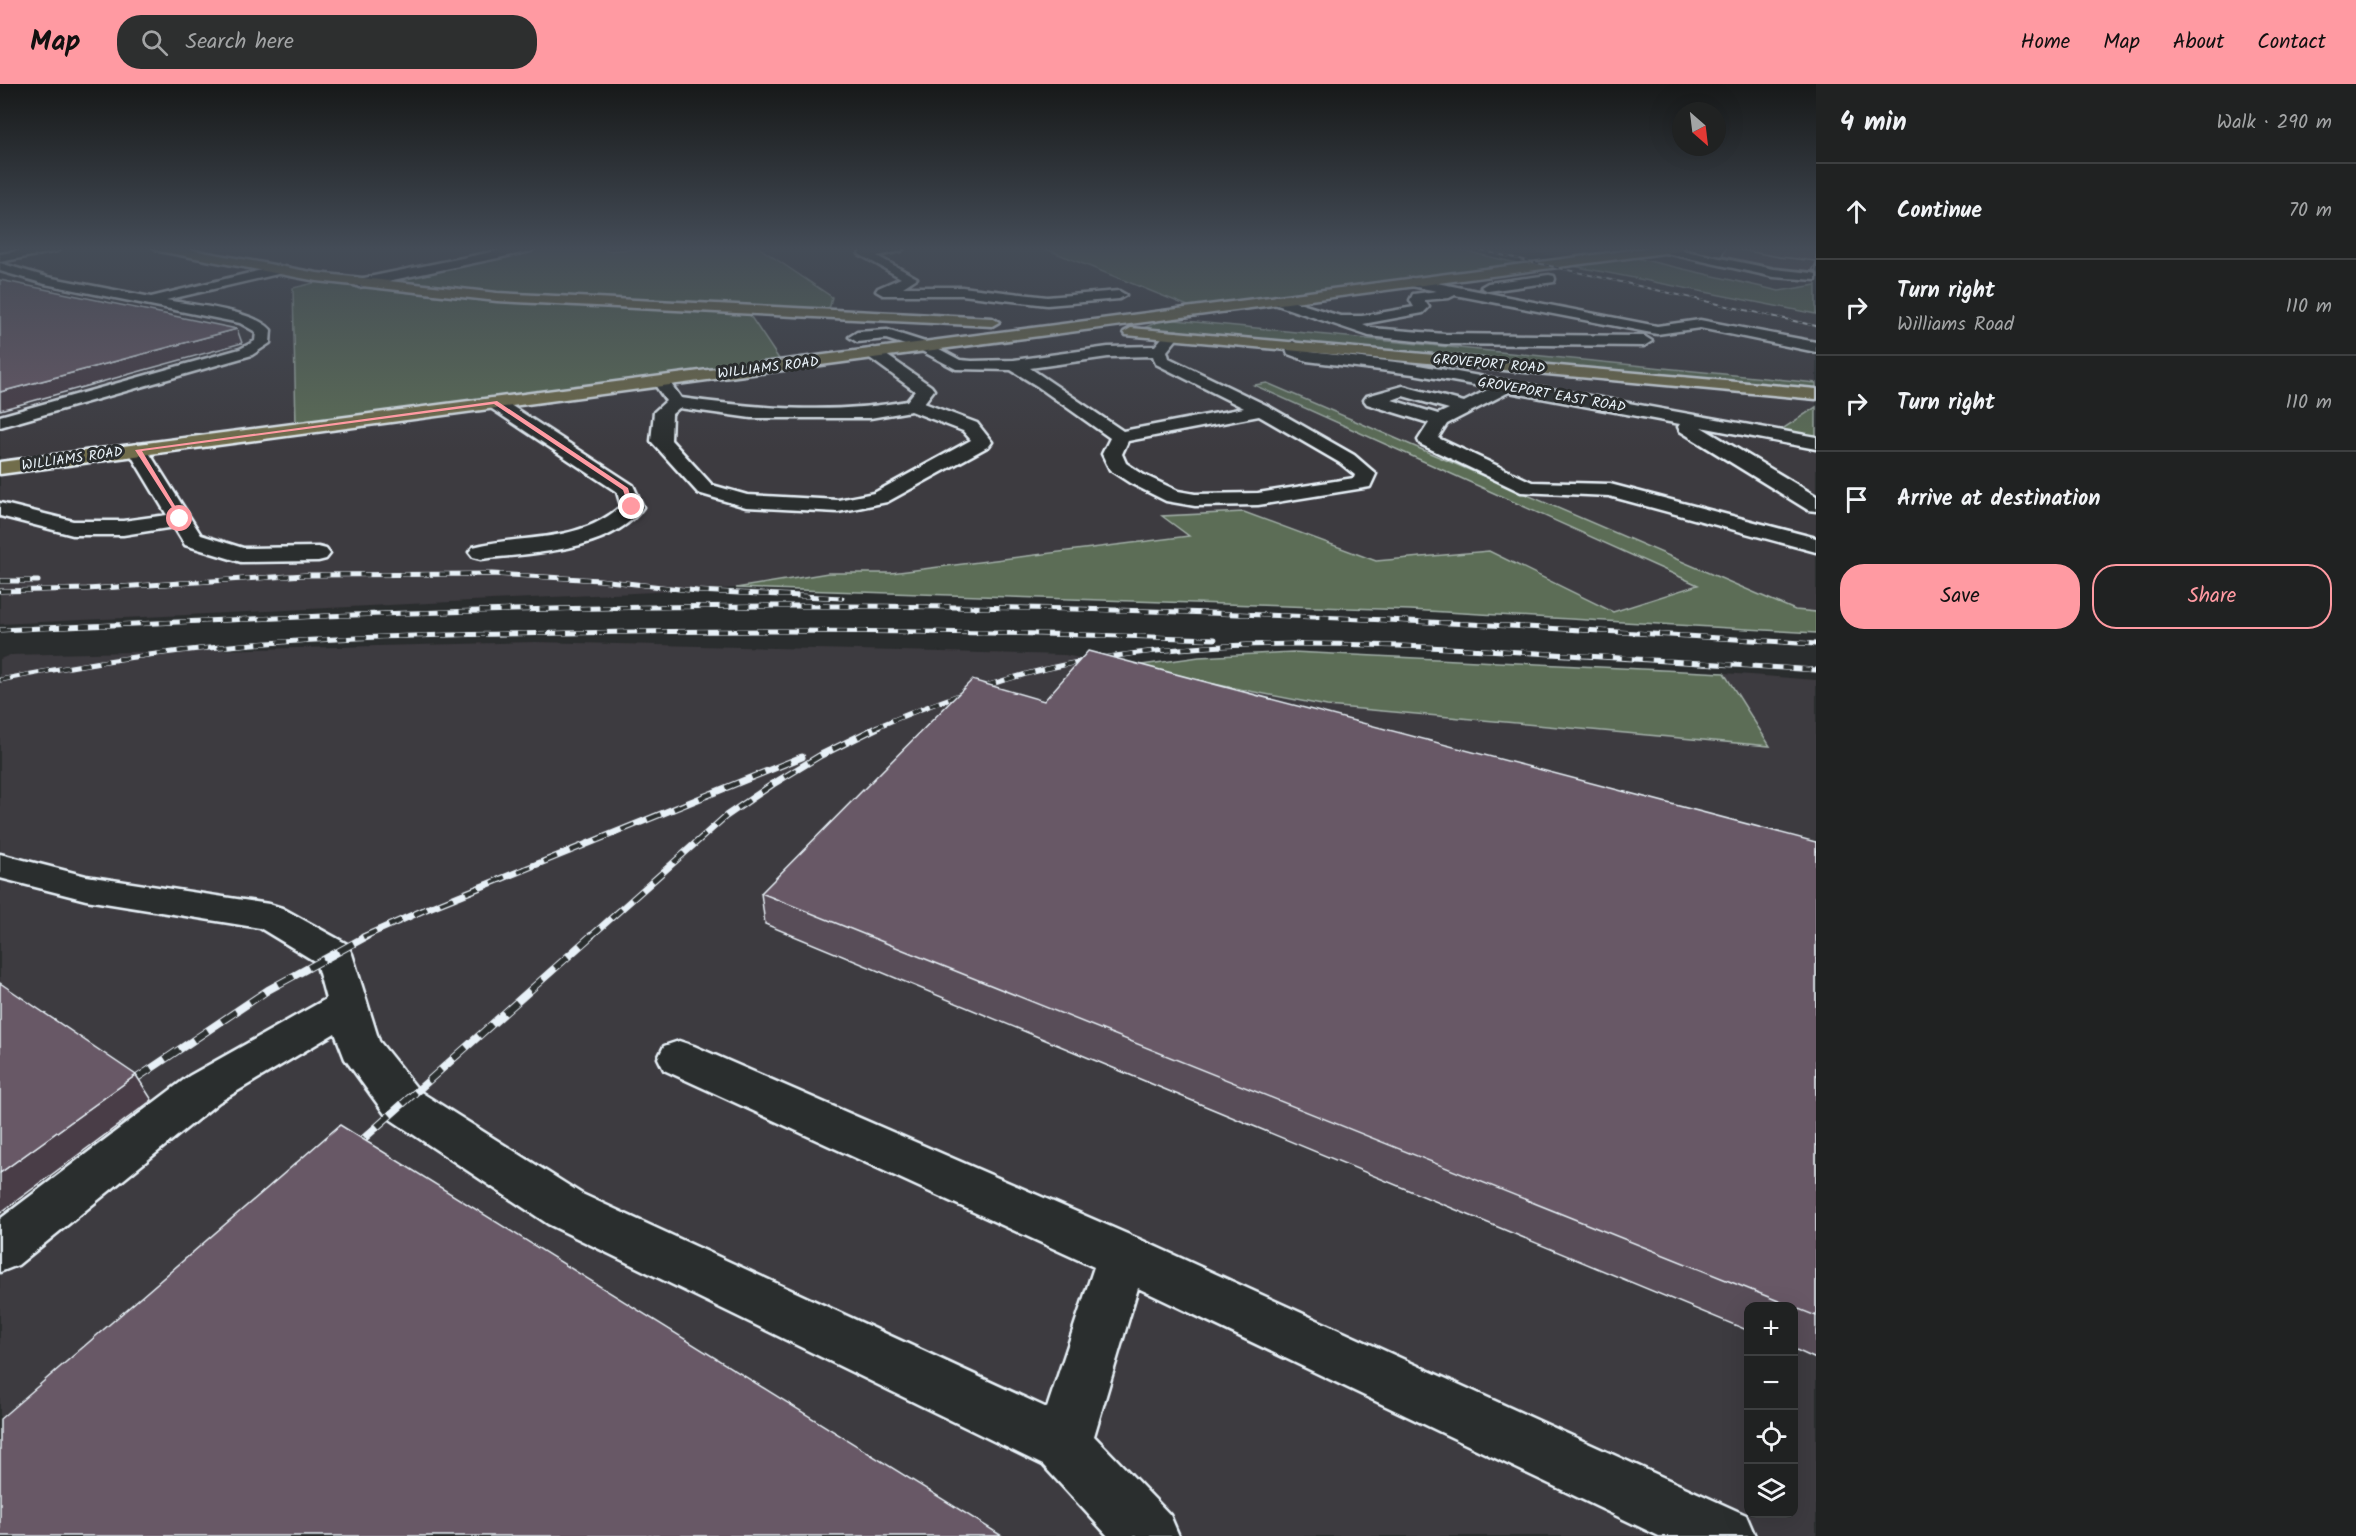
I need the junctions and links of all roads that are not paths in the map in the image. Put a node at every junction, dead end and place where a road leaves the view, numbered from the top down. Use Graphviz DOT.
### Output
graph roads {
  1 [pos="219,315"];
  2 [pos="836,315"];
  3 [pos="849,315"];
  4 [pos="1156,315"];
  5 [pos="1322,315"];
  6 [pos="1391,315"];
  7 [pos="1580,315"];
  8 [pos="871,316"];
  9 [pos="1339,320"];
  10 [pos="1065,326"];
  11 [pos="1477,327"];
  12 [pos="1657,330"];
  13 [pos="1172,335"];
  14 [pos="857,337"];
  15 [pos="1494,340"];
  16 [pos="923,346"];
  17 [pos="1293,346"];
  18 [pos="1816,347"];
  19 [pos="1160,351"];
  20 [pos="869,353"];
  21 [pos="1014,365"];
  22 [pos="660,381"];
  23 [pos="1506,386"];
  24 [pos="1816,394"];
  25 [pos="675,402"];
  26 [pos="495,403"];
  27 [pos="913,405"];
  28 [pos="1466,408"];
  29 [pos="1262,410"];
  30 [pos="1664,415"];
  31 [pos="1440,420"];
  32 [pos="0,422"];
  33 [pos="1120,437"];
  34 [pos="1816,443"];
  35 [pos="138,450"];
  36 [pos="0,468"];
  37 [pos="1816,505"];
  38 [pos="0,510"];
  39 [pos="180,519"];
  40 [pos="1816,545"];
  41 [pos="481,552"];
  42 [pos="318,554"];
  43 [pos="0,866"];
  44 [pos="348,1005"];
  45 [pos="679,1058"];
  46 [pos="0,1249"];
  47 [pos="1123,1256"];
  48 [pos="1063,1445"];
  49 [pos="1149,1536"];
  50 [pos="1725,1536"];
  1 -- 32 [label="lane"];
  2 -- 14 [label="lane"];
  3 -- 8 [label="main road, GROVEPORT ROAD"];
  4 -- 10 [label="main road, WILLIAMS ROAD"];
  5 -- 9 [label="lane"];
  6 -- 9 [label="lane"];
  7 -- 12 [label="lane"];
  8 -- 10 [label="main road, GROVEPORT ROAD"];
  9 -- 15 [label="lane"];
  10 -- 13 [label="main road, GROVEPORT ROAD"];
  10 -- 16 [label="main road, WILLIAMS ROAD"];
  11 -- 15 [label="lane"];
  12 -- 15 [label="lane"];
  12 -- 18 [label="lane"];
  13 -- 17 [label="main road, GROVEPORT ROAD"];
  13 -- 19 [label="lane"];
  14 -- 16 [label="lane"];
  14 -- 20 [label="lane"];
  16 -- 20 [label="main road, WILLIAMS ROAD"];
  16 -- 21 [label="lane"];
  17 -- 23 [label="lane, GROVEPORT EAST ROAD"];
  17 -- 24 [label="main road, GROVEPORT ROAD"];
  19 -- 21 [label="lane"];
  19 -- 29 [label="lane"];
  20 -- 22 [label="main road, WILLIAMS ROAD"];
  20 -- 27 [label="lane"];
  21 -- 33 [label="lane"];
  22 -- 25 [label="lane"];
  22 -- 26 [label="main road, WILLIAMS ROAD"];
  23 -- 28 [label="lane"];
  23 -- 30 [label="lane, GROVEPORT EAST ROAD"];
  25 -- 27 [label="lane"];
  25 -- 27 [label="lane"];
  26 -- 35 [label="main road, WILLIAMS ROAD"];
  26 -- 41 [label="lane"];
  28 -- 31 [label="lane"];
  28 -- 31 [label="lane"];
  29 -- 33 [label="lane"];
  29 -- 33 [label="lane"];
  30 -- 34 [label="lane, GROVEPORT EAST ROAD"];
  30 -- 37 [label="lane"];
  31 -- 40 [label="lane"];
  35 -- 36 [label="main road, WILLIAMS ROAD"];
  35 -- 39 [label="lane"];
  38 -- 39 [label="lane"];
  39 -- 42 [label="lane"];
  43 -- 44 [label="lane"];
  44 -- 46 [label="lane"];
  44 -- 48 [label="lane"];
  45 -- 47 [label="lane"];
  47 -- 48 [label="lane"];
  47 -- 50 [label="lane"];
  48 -- 49 [label="lane"];
}
